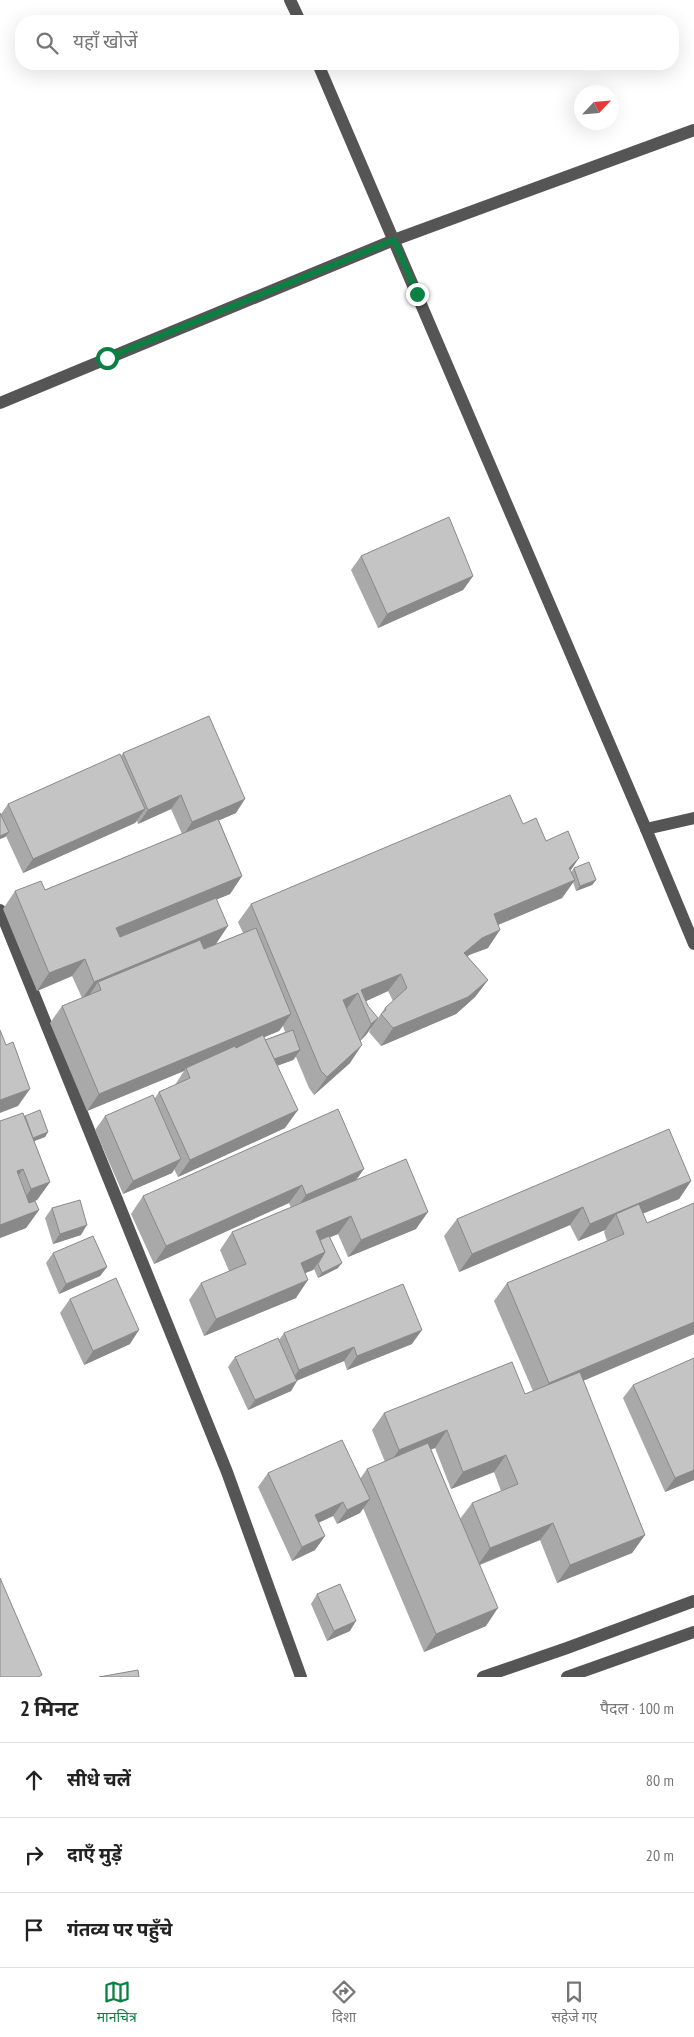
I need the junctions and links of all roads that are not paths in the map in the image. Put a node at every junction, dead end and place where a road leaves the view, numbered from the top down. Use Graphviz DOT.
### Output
graph roads {
  1 [pos="290,0"];
  2 [pos="297,15"];
  3 [pos="321,70"];
  4 [pos="694,130"];
  5 [pos="394,240"];
  6 [pos="0,402"];
  7 [pos="694,818"];
  8 [pos="646,829"];
  9 [pos="0,910"];
  10 [pos="694,944"];
  11 [pos="694,1602"];
  12 [pos="694,1632"];
  13 [pos="301,1677"];
  14 [pos="483,1677"];
  15 [pos="567,1677"];
  1 -- 2 [label="street"];
  3 -- 5 [label="street"];
  4 -- 5 [label="street"];
  5 -- 6 [label="street"];
  5 -- 8 [label="street"];
  7 -- 8 [label="street"];
  8 -- 10 [label="street"];
  9 -- 13 [label="street"];
  11 -- 14 [label="street"];
  12 -- 15 [label="street"];
}
